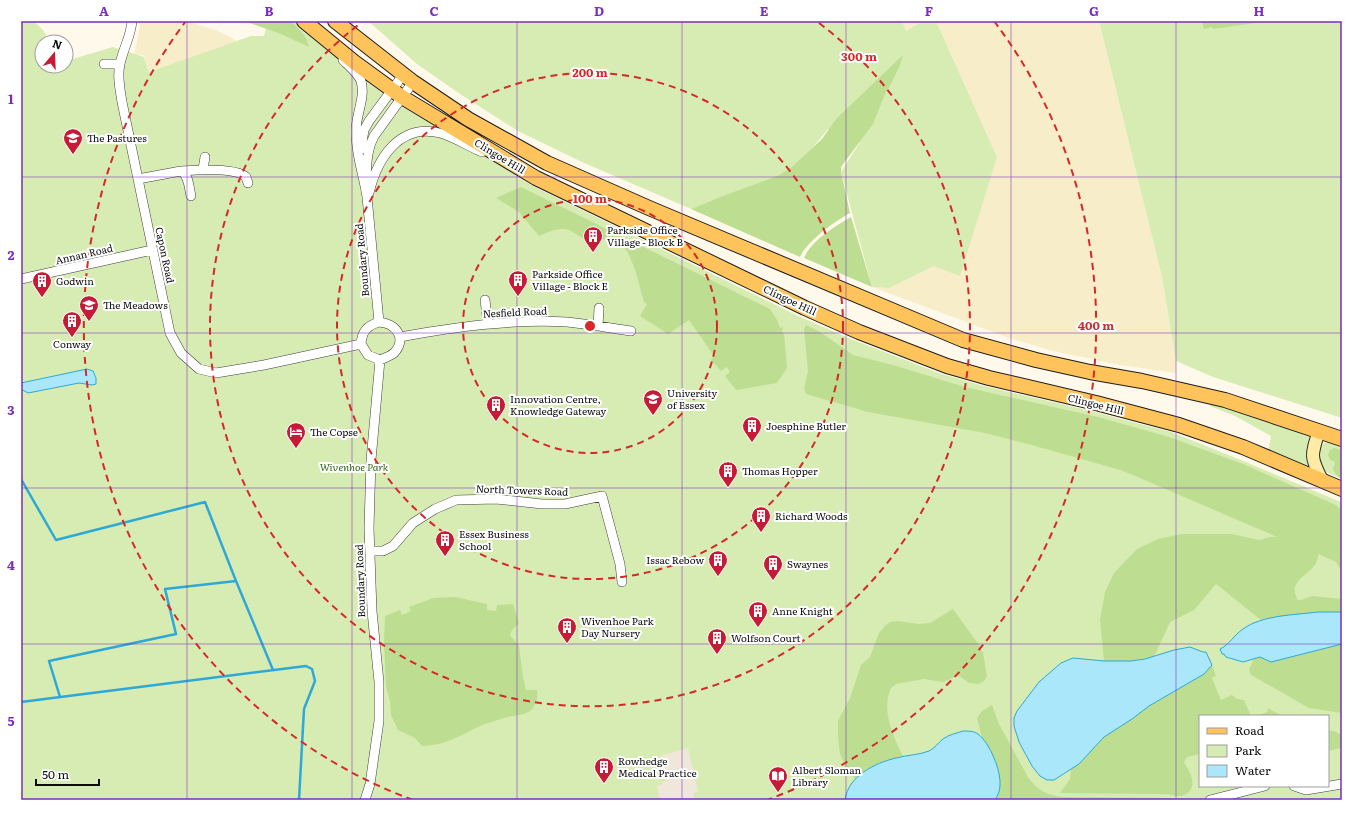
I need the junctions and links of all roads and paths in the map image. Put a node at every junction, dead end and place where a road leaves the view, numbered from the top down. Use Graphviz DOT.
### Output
graph roads {
  1 [pos="132,21"];
  2 [pos="335,21"];
  3 [pos="307,24"];
  4 [pos="104,64"];
  5 [pos="120,64"];
  6 [pos="408,78"];
  7 [pos="397,94"];
  8 [pos="205,157"];
  9 [pos="360,166"];
  10 [pos="203,169"];
  11 [pos="181,171"];
  12 [pos="536,178"];
  13 [pos="138,179"];
  14 [pos="365,182"];
  15 [pos="248,183"];
  16 [pos="191,196"];
  17 [pos="368,197"];
  18 [pos="152,250"];
  19 [pos="21,279"];
  20 [pos="485,300"];
  21 [pos="599,308"];
  22 [pos="379,322"];
  23 [pos="488,324"];
  24 [pos="598,326"];
  25 [pos="631,331"];
  26 [pos="400,338"];
  27 [pos="362,344"];
  28 [pos="380,360"];
  29 [pos="273,363"];
  30 [pos="276,372"];
  31 [pos="1319,431"];
  32 [pos="1342,439"];
  33 [pos="1322,480"];
  34 [pos="1342,489"];
  35 [pos="370,551"];
  36 [pos="622,582"];
  37 [pos="1342,784"];
  38 [pos="1329,786"];
  39 [pos="1261,787"];
  40 [pos="1297,787"];
  41 [pos="1324,787"];
  42 [pos="365,800"];
  43 [pos="1210,800"];
  1 -- 5 [label="street, Capon Road"];
  2 -- 6 [label="main road, Clingoe Hill"];
  3 -- 7 [label="main road, Clingoe Hill"];
  3 -- 9 [label="street, Boundary Road"];
  4 -- 5 [label="street"];
  5 -- 13 [label="street, Capon Road"];
  6 -- 7 [label="street, Boundary Road"];
  6 -- 7 [label="street, Boundary Road"];
  6 -- 31 [label="main road, Clingoe Hill"];
  7 -- 9 [label="street, Boundary Road"];
  7 -- 12 [label="main road, Clingoe Hill"];
  7 -- 14 [label="street, Boundary Road"];
  8 -- 10 [label="street"];
  9 -- 14 [label="street, Boundary Road"];
  10 -- 11 [label="street"];
  10 -- 15 [label="street"];
  11 -- 13 [label="street"];
  11 -- 16 [label="street"];
  12 -- 17 [label="street, Boundary Road"];
  12 -- 33 [label="main road, Clingoe Hill"];
  13 -- 18 [label="street, Capon Road"];
  14 -- 17 [label="street, Boundary Road"];
  17 -- 22 [label="street, Boundary Road"];
  18 -- 19 [label="street, Annan Road"];
  18 -- 29 [label="street, Capon Road"];
  20 -- 23 [label="street"];
  21 -- 24 [label="street"];
  22 -- 26 [label="street"];
  22 -- 27 [label="street"];
  23 -- 24 [label="street, Nesfield Road"];
  23 -- 26 [label="street, Nesfield Road"];
  24 -- 25 [label="street, Nesfield Road"];
  26 -- 28 [label="street"];
  27 -- 28 [label="street"];
  27 -- 29 [label="street, Capon Road"];
  28 -- 35 [label="street, Boundary Road"];
  29 -- 30 [label="street"];
  31 -- 32 [label="main road, Clingoe Hill"];
  31 -- 33 [label="main road"];
  33 -- 34 [label="main road, Clingoe Hill"];
  35 -- 36 [label="street, North Towers Road"];
  35 -- 42 [label="street, Boundary Road"];
  37 -- 38 [label="street"];
  39 -- 43 [label="street"];
  40 -- 41 [label="street"];
}
